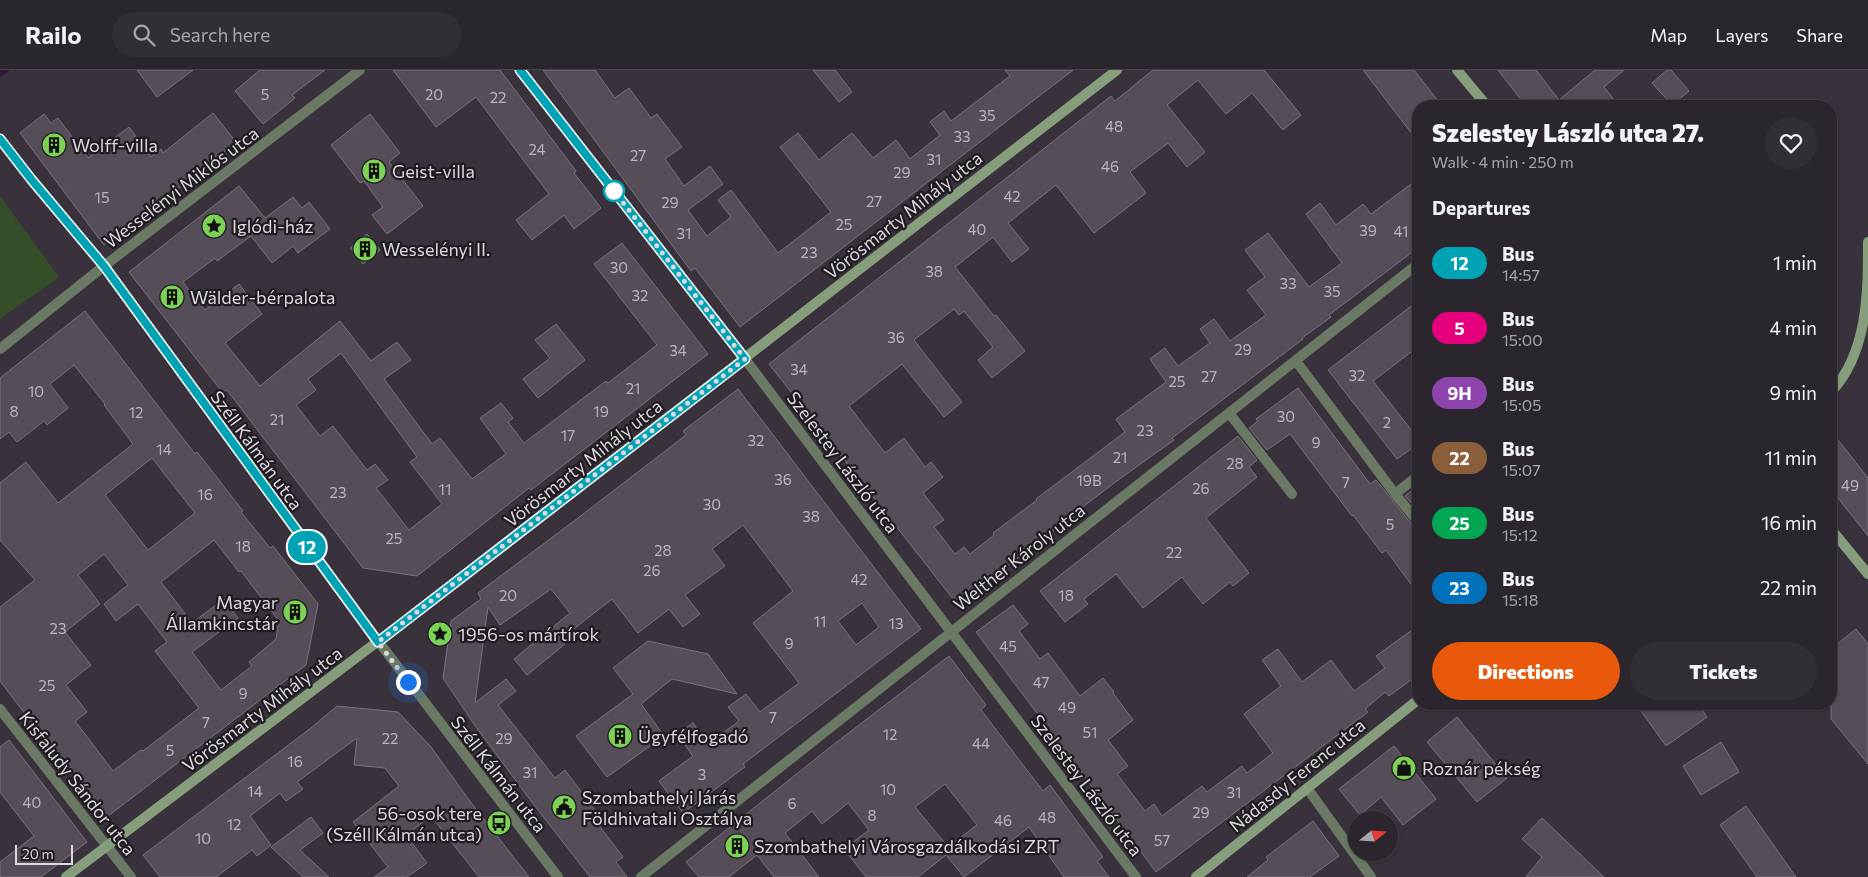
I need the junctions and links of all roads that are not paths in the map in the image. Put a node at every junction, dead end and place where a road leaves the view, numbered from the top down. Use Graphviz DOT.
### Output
graph roads {
  1 [pos="360,70"];
  2 [pos="520,70"];
  3 [pos="1117,70"];
  4 [pos="1457,70"];
  5 [pos="1481,100"];
  6 [pos="0,139"];
  7 [pos="1868,242"];
  8 [pos="104,266"];
  9 [pos="1412,269"];
  10 [pos="1866,324"];
  11 [pos="0,350"];
  12 [pos="745,359"];
  13 [pos="1296,361"];
  14 [pos="1837,386"];
  15 [pos="1229,413"];
  16 [pos="1412,481"];
  17 [pos="1292,494"];
  18 [pos="1395,494"];
  19 [pos="1412,515"];
  20 [pos="1837,536"];
  21 [pos="1868,574"];
  22 [pos="951,631"];
  23 [pos="378,642"];
  24 [pos="1412,705"];
  25 [pos="0,709"];
  26 [pos="1307,788"];
  27 [pos="107,846"];
  28 [pos="66,877"];
  29 [pos="131,877"];
  30 [pos="558,877"];
  31 [pos="641,877"];
  32 [pos="1136,877"];
  33 [pos="1196,877"];
  34 [pos="1371,877"];
  1 -- 8 [label="street, Wesselényi Miklós utca"];
  2 -- 12 [label="street, Szelestey László utca"];
  3 -- 12 [label="street, Vörösmarty Mihály utca"];
  4 -- 5 [label="street"];
  6 -- 8 [label="street, Széll Kálmán utca"];
  7 -- 10 [label="street"];
  8 -- 11 [label="street, Wesselényi Miklós utca"];
  8 -- 23 [label="street, Széll Kálmán utca"];
  9 -- 13 [label="street, Welther Károly utca"];
  10 -- 14 [label="street"];
  12 -- 22 [label="street, Szelestey László utca"];
  12 -- 23 [label="street, Vörösmarty Mihály utca"];
  13 -- 15 [label="street, Welther Károly utca"];
  13 -- 18 [label="street"];
  15 -- 17 [label="street"];
  15 -- 22 [label="street, Welther Károly utca"];
  16 -- 18 [label="street"];
  18 -- 19 [label="street"];
  20 -- 21 [label="street"];
  22 -- 31 [label="street, Welther Károly utca"];
  22 -- 32 [label="street, Szelestey László utca"];
  23 -- 27 [label="street, Vörösmarty Mihály utca"];
  23 -- 30 [label="street, Széll Kálmán utca"];
  24 -- 26 [label="street, Nádasdy Ferenc utca"];
  25 -- 27 [label="street, Kisfaludy Sándor utca"];
  26 -- 33 [label="street, Nádasdy Ferenc utca"];
  26 -- 34 [label="street"];
  27 -- 28 [label="street, Vörösmarty Mihály utca"];
  27 -- 29 [label="street, Kisfaludy Sándor utca"];
}
